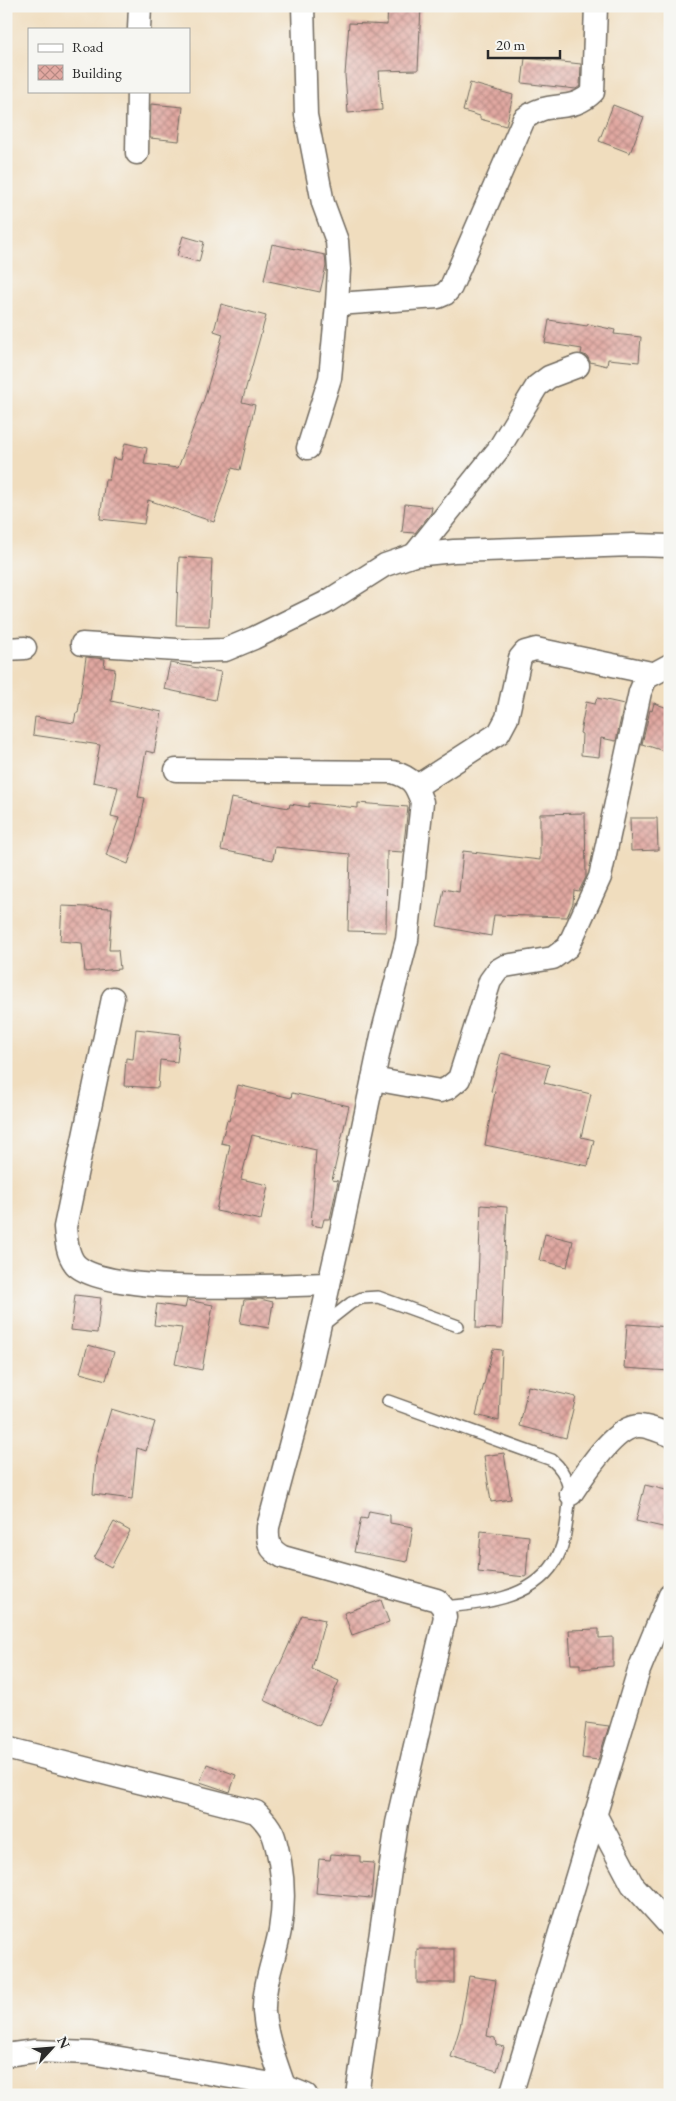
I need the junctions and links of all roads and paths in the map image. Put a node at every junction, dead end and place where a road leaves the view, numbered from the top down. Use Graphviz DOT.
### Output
graph roads {
  1 [pos="140,6"];
  2 [pos="303,6"];
  3 [pos="596,6"];
  4 [pos="139,28"];
  5 [pos="138,92"];
  6 [pos="137,153"];
  7 [pos="338,304"];
  8 [pos="578,366"];
  9 [pos="308,448"];
  10 [pos="670,546"];
  11 [pos="414,554"];
  12 [pos="82,644"];
  13 [pos="661,669"];
  14 [pos="176,770"];
  15 [pos="417,786"];
  16 [pos="113,998"];
  17 [pos="373,1079"];
  18 [pos="329,1284"];
  19 [pos="458,1326"];
  20 [pos="319,1328"];
  21 [pos="388,1401"];
  22 [pos="670,1435"];
  23 [pos="571,1494"];
  24 [pos="670,1596"];
  25 [pos="443,1607"];
  26 [pos="6,1748"];
  27 [pos="595,1814"];
  28 [pos="670,1926"];
  29 [pos="6,2055"];
  30 [pos="284,2086"];
  31 [pos="306,2095"];
  32 [pos="357,2095"];
  33 [pos="511,2095"];
  1 -- 4 [label="street"];
  2 -- 7 [label="street"];
  3 -- 7 [label="street"];
  5 -- 6 [label="street"];
  7 -- 9 [label="street"];
  8 -- 11 [label="street"];
  10 -- 11 [label="street"];
  11 -- 12 [label="street"];
  13 -- 15 [label="street"];
  13 -- 17 [label="street"];
  14 -- 15 [label="street"];
  15 -- 17 [label="street"];
  16 -- 18 [label="street"];
  17 -- 18 [label="street"];
  18 -- 20 [label="street"];
  19 -- 20 [label="lane"];
  20 -- 25 [label="street"];
  21 -- 23 [label="lane"];
  22 -- 23 [label="street"];
  23 -- 25 [label="lane"];
  24 -- 27 [label="street"];
  25 -- 32 [label="street"];
  26 -- 30 [label="street"];
  27 -- 28 [label="street"];
  27 -- 33 [label="street"];
  29 -- 30 [label="street"];
  30 -- 31 [label="street"];
}
